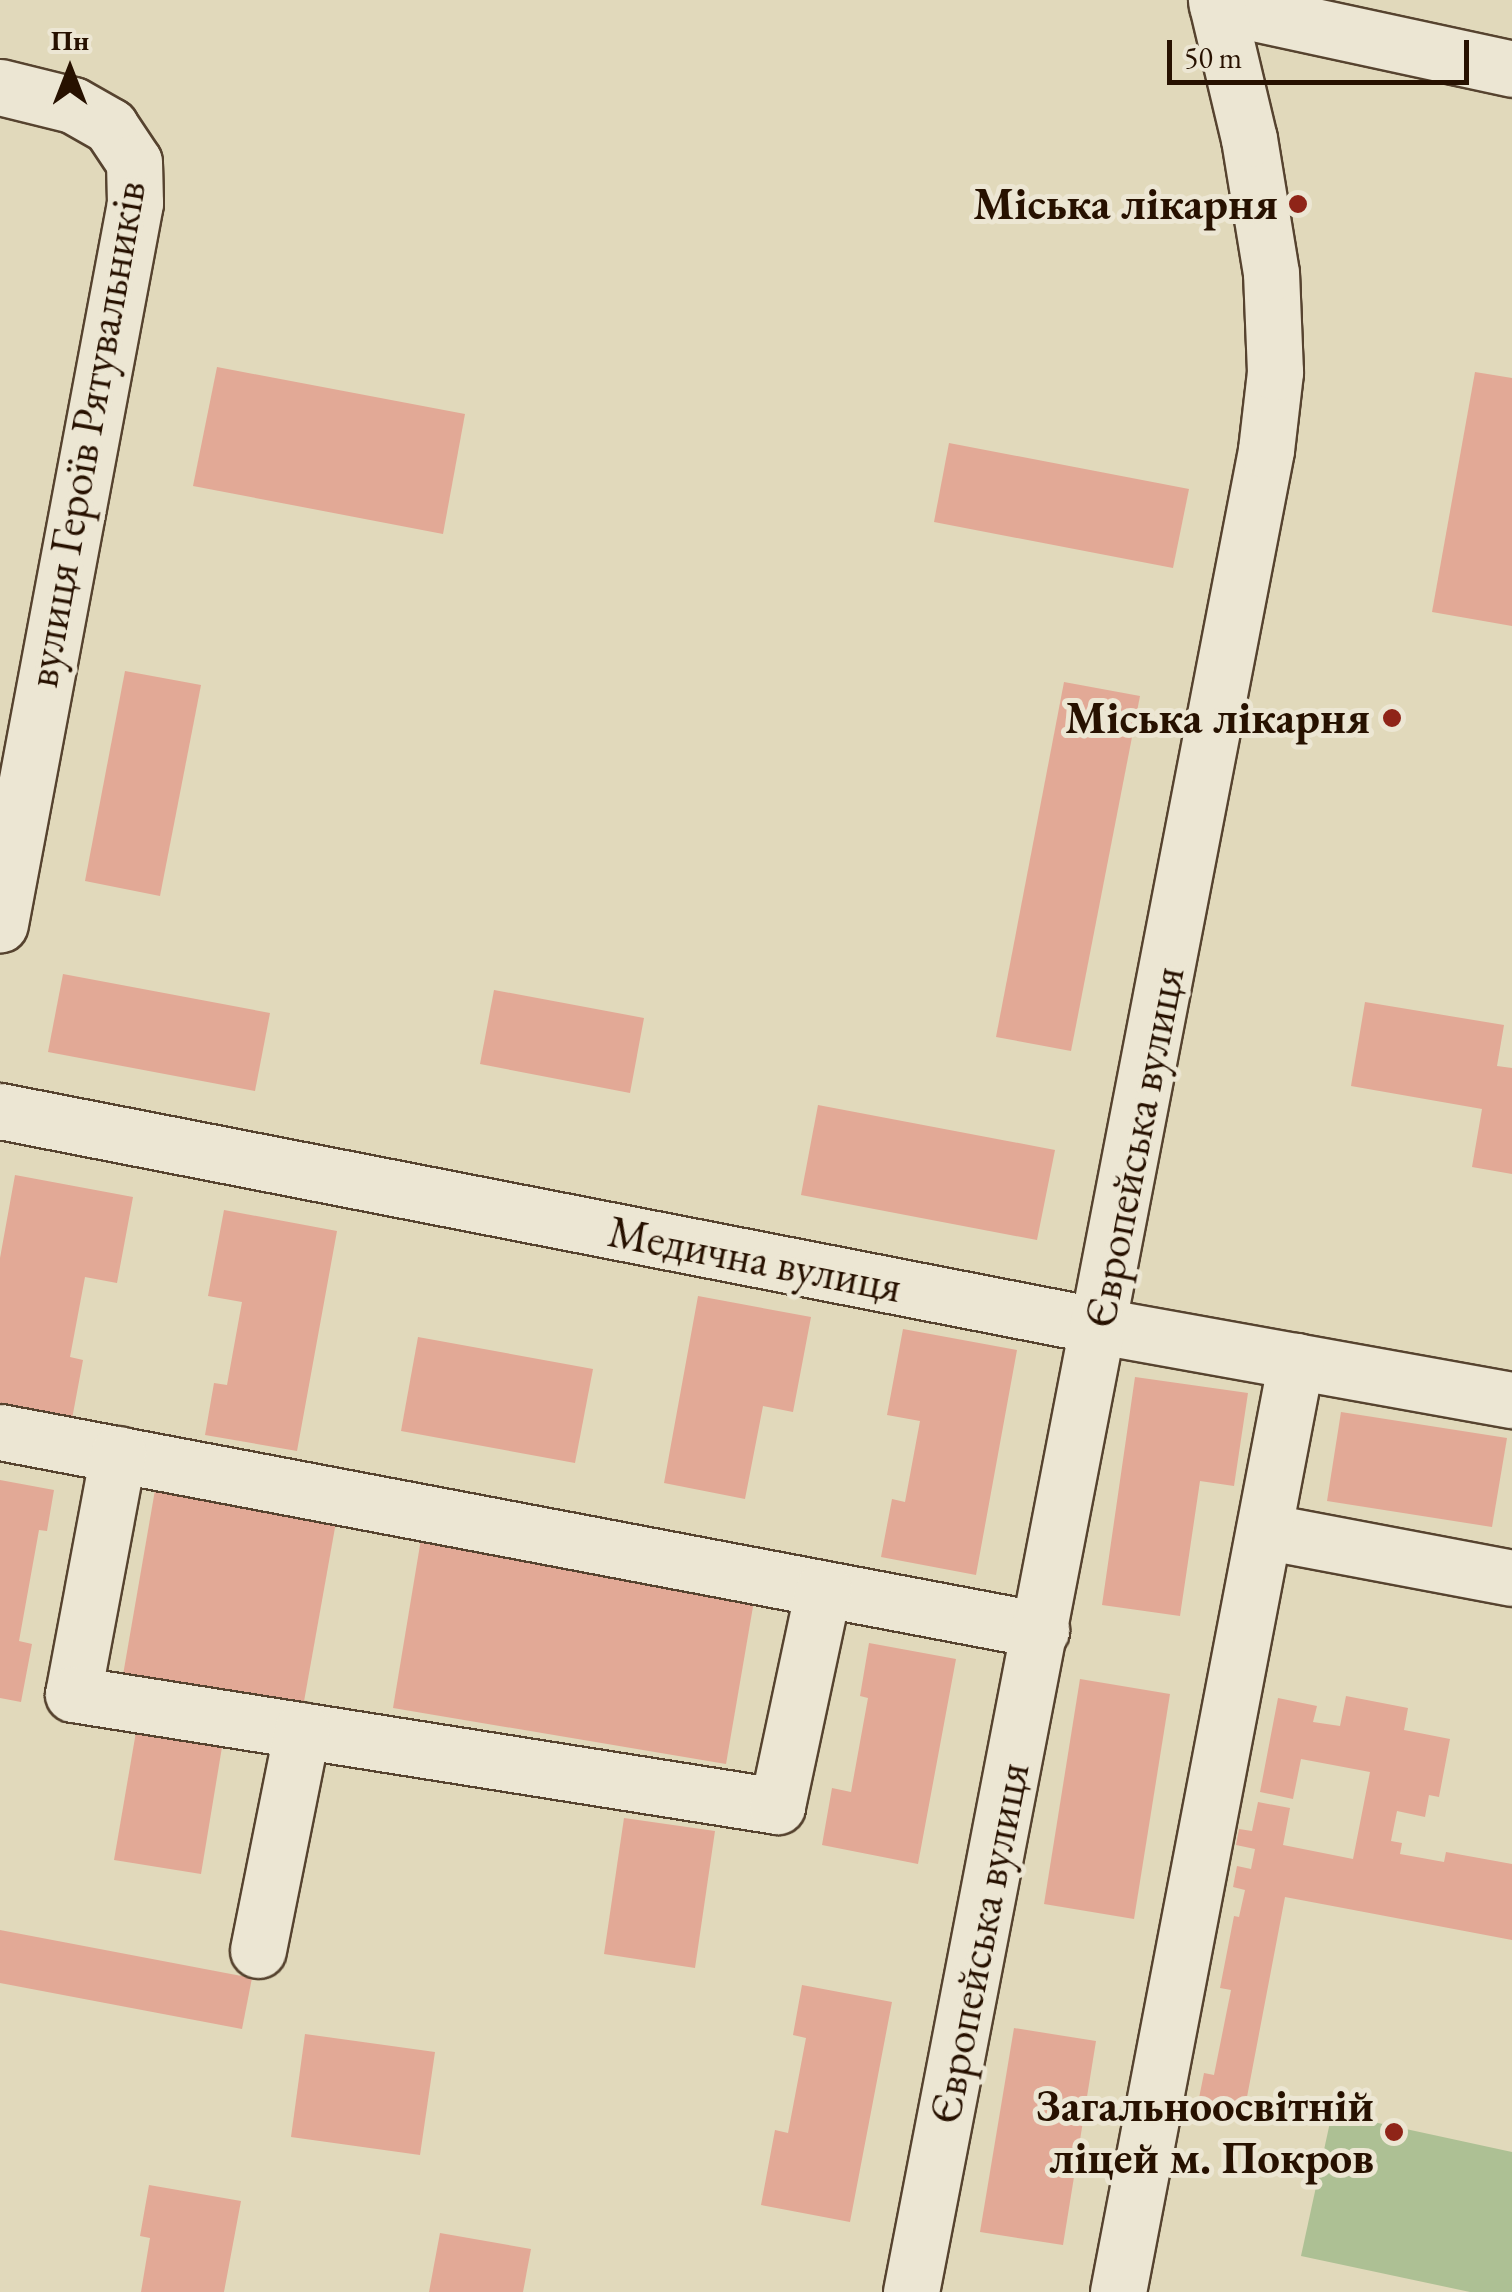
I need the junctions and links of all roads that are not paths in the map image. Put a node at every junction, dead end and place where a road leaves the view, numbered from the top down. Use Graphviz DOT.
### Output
graph roads {
  1 [pos="1216,3"];
  2 [pos="1512,69"];
  3 [pos="0,87"];
  4 [pos="0,924"];
  5 [pos="0,1110"];
  6 [pos="1100,1326"];
  7 [pos="1296,1362"];
  8 [pos="1512,1400"];
  9 [pos="0,1432"];
  10 [pos="118,1454"];
  11 [pos="1264,1531"];
  12 [pos="1512,1578"];
  13 [pos="824,1589"];
  14 [pos="1040,1630"];
  15 [pos="302,1730"];
  16 [pos="258,1950"];
  17 [pos="911,2292"];
  18 [pos="1118,2292"];
  1 -- 2 [label="street"];
  1 -- 6 [label="street, Європейська вулиця"];
  3 -- 4 [label="street, вулиця Героїв Рятувальників"];
  5 -- 6 [label="street, Медична вулиця"];
  6 -- 7 [label="street, Медична вулиця"];
  6 -- 14 [label="street, Європейська вулиця"];
  7 -- 8 [label="street, Медична вулиця"];
  7 -- 11 [label="street"];
  9 -- 10 [label="street"];
  10 -- 13 [label="street"];
  10 -- 15 [label="street"];
  11 -- 12 [label="street"];
  11 -- 18 [label="street"];
  13 -- 14 [label="street"];
  13 -- 15 [label="street"];
  14 -- 17 [label="street, Європейська вулиця"];
  15 -- 16 [label="street"];
}
